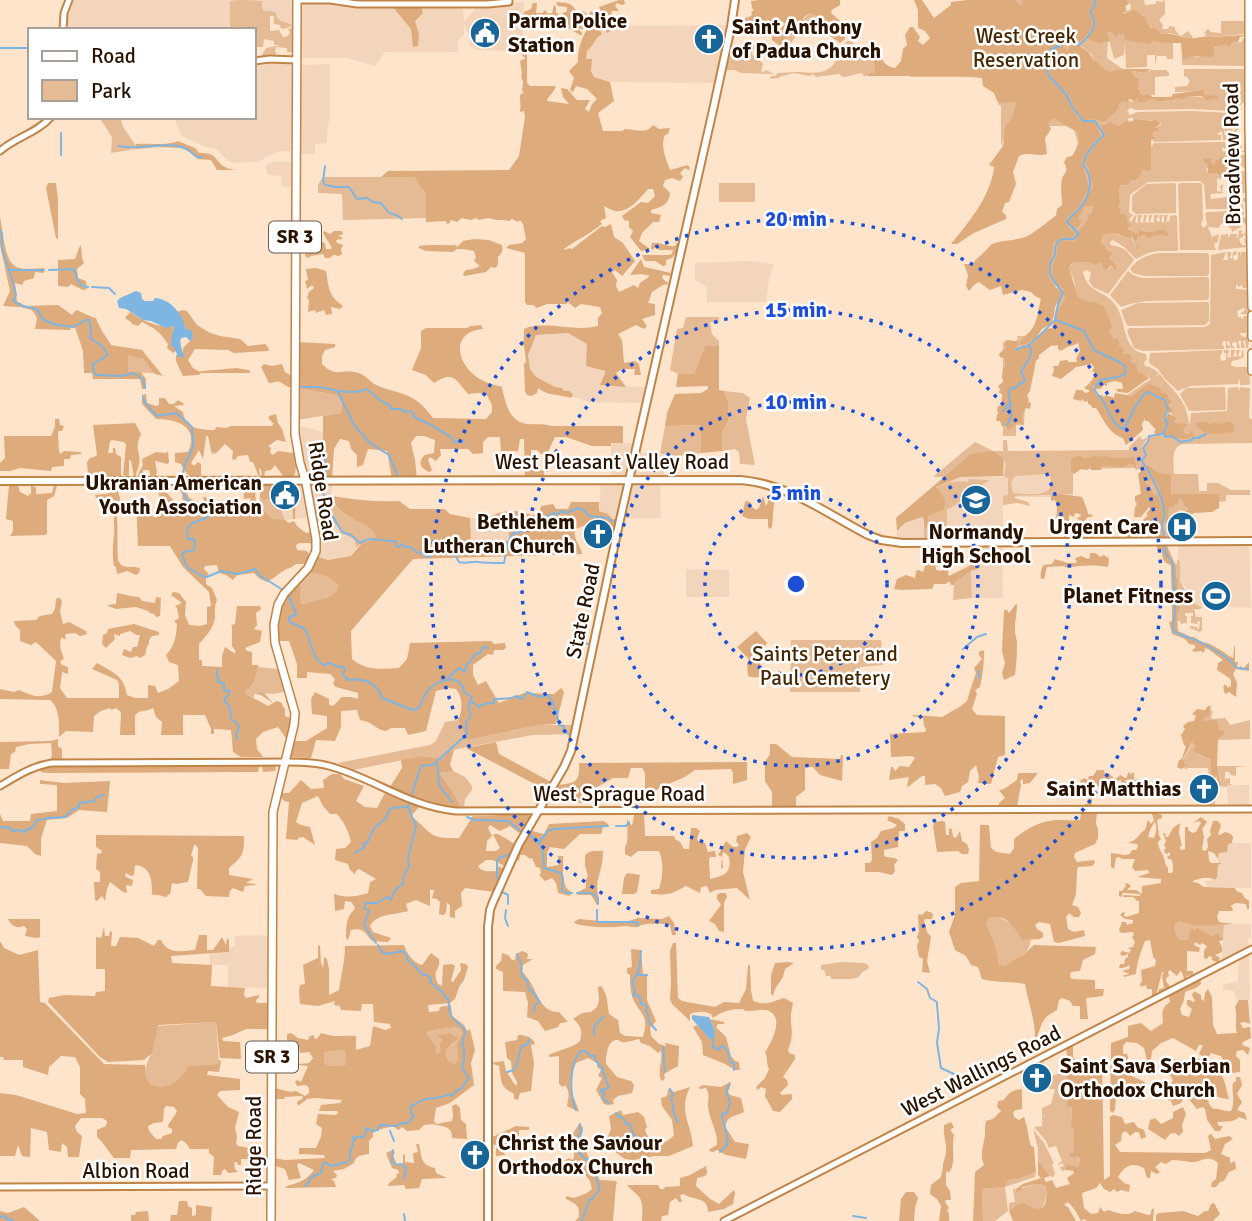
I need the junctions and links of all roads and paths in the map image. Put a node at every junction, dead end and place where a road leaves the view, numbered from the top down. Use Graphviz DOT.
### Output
graph roads {
  1 [pos="69,0"];
  2 [pos="298,0"];
  3 [pos="735,0"];
  4 [pos="1249,0"];
  5 [pos="509,1"];
  6 [pos="63,28"];
  7 [pos="296,60"];
  8 [pos="256,61"];
  9 [pos="49,119"];
  10 [pos="0,151"];
  11 [pos="1252,307"];
  12 [pos="1252,315"];
  13 [pos="1252,337"];
  14 [pos="1252,353"];
  15 [pos="1252,362"];
  16 [pos="1252,374"];
  17 [pos="629,479"];
  18 [pos="306,480"];
  19 [pos="0,481"];
  20 [pos="1252,541"];
  21 [pos="286,762"];
  22 [pos="0,786"];
  23 [pos="1252,809"];
  24 [pos="538,810"];
  25 [pos="1252,949"];
  26 [pos="271,1186"];
  27 [pos="0,1187"];
  28 [pos="271,1221"];
  29 [pos="488,1221"];
  30 [pos="724,1221"];
  1 -- 6 [label="street"];
  2 -- 5 [label="street"];
  2 -- 7 [label="main road, Ridge Road / SR 3"];
  3 -- 17 [label="main road, State Road"];
  4 -- 11 [label="main road, Broadview Road"];
  7 -- 8 [label="street"];
  7 -- 18 [label="main road, Ridge Road / SR 3"];
  9 -- 10 [label="street"];
  12 -- 13 [label="main road"];
  14 -- 15 [label="main road"];
  15 -- 16 [label="main road"];
  17 -- 18 [label="main road, West Pleasant Valley Road"];
  17 -- 20 [label="main road, West Pleasant Valley Road"];
  17 -- 24 [label="main road, State Road"];
  18 -- 19 [label="main road, West Pleasant Valley Road"];
  18 -- 21 [label="main road, Ridge Road / SR 3"];
  21 -- 22 [label="street, West Sprague Road"];
  21 -- 24 [label="street, West Sprague Road"];
  21 -- 26 [label="main road, Ridge Road / SR 3"];
  23 -- 24 [label="street, West Sprague Road"];
  24 -- 29 [label="main road, State Road"];
  25 -- 30 [label="street, West Wallings Road"];
  26 -- 27 [label="street, Albion Road"];
  26 -- 28 [label="main road, Ridge Road / SR 3"];
}
